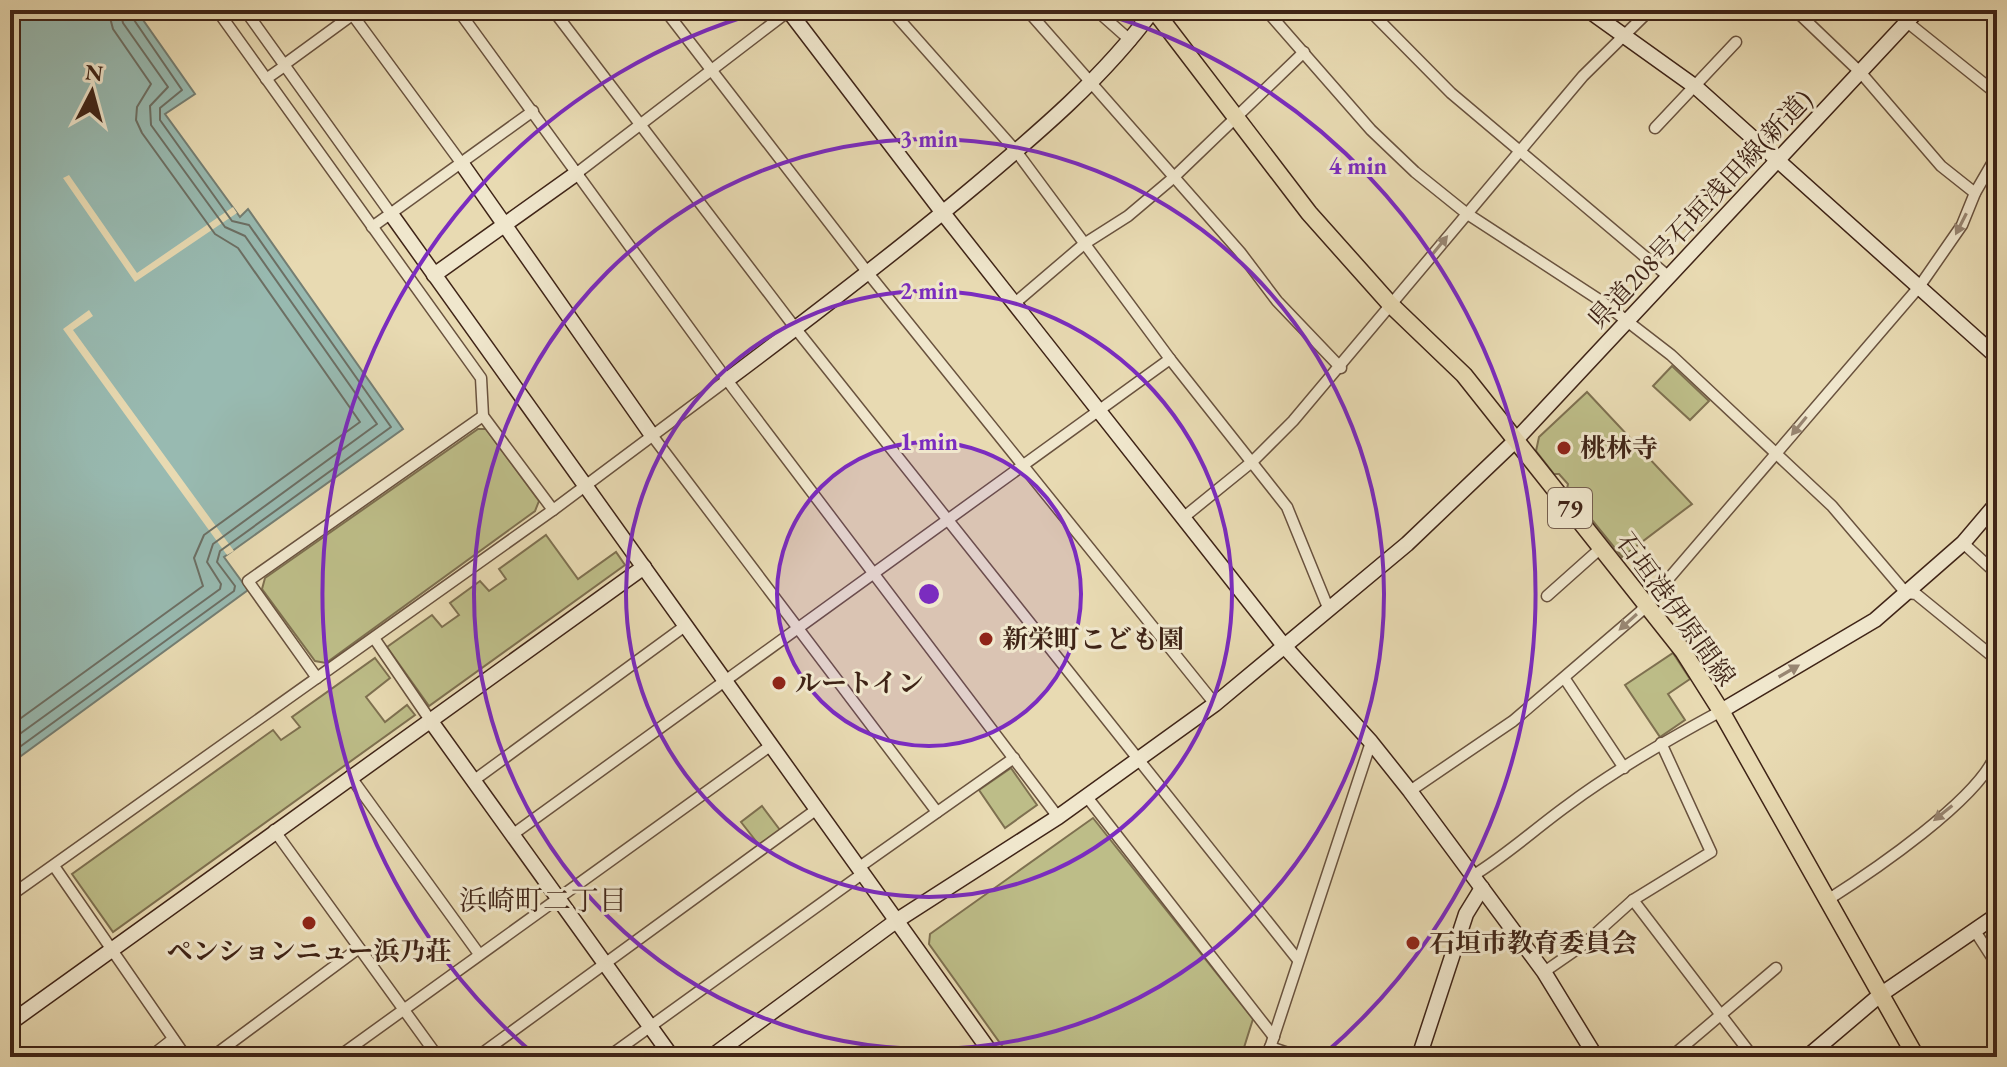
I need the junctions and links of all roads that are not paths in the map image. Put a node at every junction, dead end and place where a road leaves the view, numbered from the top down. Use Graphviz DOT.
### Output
graph roads {
  1 [pos="217,10"];
  2 [pos="245,10"];
  3 [pos="458,10"];
  4 [pos="553,10"];
  5 [pos="665,10"];
  6 [pos="789,10"];
  7 [pos="891,10"];
  8 [pos="1027,10"];
  9 [pos="1096,10"];
  10 [pos="1153,10"];
  11 [pos="1266,10"];
  12 [pos="1369,10"];
  13 [pos="1588,10"];
  14 [pos="1650,10"];
  15 [pos="1795,10"];
  16 [pos="1918,10"];
  17 [pos="353,12"];
  18 [pos="1907,22"];
  19 [pos="1623,37"];
  20 [pos="1131,41"];
  21 [pos="1736,42"];
  22 [pos="1304,52"];
  23 [pos="285,65"];
  24 [pos="712,70"];
  25 [pos="1861,73"];
  26 [pos="266,79"];
  27 [pos="1090,84"];
  28 [pos="1697,88"];
  29 [pos="1997,94"];
  30 [pos="533,111"];
  31 [pos="1234,118"];
  32 [pos="639,123"];
  33 [pos="1655,128"];
  34 [pos="1016,151"];
  35 [pos="1520,151"];
  36 [pos="1997,155"];
  37 [pos="1778,161"];
  38 [pos="462,164"];
  39 [pos="577,173"];
  40 [pos="1173,178"];
  41 [pos="1975,193"];
  42 [pos="943,213"];
  43 [pos="1466,213"];
  44 [pos="391,214"];
  45 [pos="505,225"];
  46 [pos="372,227"];
  47 [pos="1084,244"];
  48 [pos="868,273"];
  49 [pos="434,275"];
  50 [pos="1669,277"];
  51 [pos="1919,287"];
  52 [pos="1015,303"];
  53 [pos="1391,305"];
  54 [pos="1627,321"];
  55 [pos="796,329"];
  56 [pos="1997,357"];
  57 [pos="1170,359"];
  58 [pos="1341,368"];
  59 [pos="727,380"];
  60 [pos="1099,412"];
  61 [pos="483,416"];
  62 [pos="651,434"];
  63 [pos="1515,441"];
  64 [pos="1778,453"];
  65 [pos="1253,461"];
  66 [pos="1024,466"];
  67 [pos="585,486"];
  68 [pos="1997,503"];
  69 [pos="553,510"];
  70 [pos="1184,517"];
  71 [pos="947,519"];
  72 [pos="1963,543"];
  73 [pos="1602,547"];
  74 [pos="644,567"];
  75 [pos="873,574"];
  76 [pos="1997,574"];
  77 [pos="1906,593"];
  78 [pos="1547,596"];
  79 [pos="1647,602"];
  80 [pos="1329,610"];
  81 [pos="685,626"];
  82 [pos="797,627"];
  83 [pos="374,638"];
  84 [pos="1285,647"];
  85 [pos="1997,660"];
  86 [pos="317,678"];
  87 [pos="1565,679"];
  88 [pos="725,682"];
  89 [pos="1215,704"];
  90 [pos="1721,711"];
  91 [pos="430,720"];
  92 [pos="1371,742"];
  93 [pos="1661,743"];
  94 [pos="770,746"];
  95 [pos="1996,755"];
  96 [pos="1014,758"];
  97 [pos="1139,760"];
  98 [pos="1624,768"];
  99 [pos="350,776"];
  100 [pos="473,781"];
  101 [pos="1410,791"];
  102 [pos="1087,797"];
  103 [pos="817,809"];
  104 [pos="937,812"];
  105 [pos="1058,817"];
  106 [pos="274,830"];
  107 [pos="512,835"];
  108 [pos="54,866"];
  109 [pos="860,871"];
  110 [pos="1478,882"];
  111 [pos="10,896"];
  112 [pos="557,899"];
  113 [pos="1633,900"];
  114 [pos="1826,901"];
  115 [pos="1997,915"];
  116 [pos="896,921"];
  117 [pos="1975,931"];
  118 [pos="359,948"];
  119 [pos="110,949"];
  120 [pos="479,954"];
  121 [pos="1298,960"];
  122 [pos="605,965"];
  123 [pos="1997,965"];
  124 [pos="1776,968"];
  125 [pos="1544,972"];
  126 [pos="1880,995"];
  127 [pos="403,1010"];
  128 [pos="1721,1013"];
  129 [pos="10,1023"];
  130 [pos="650,1027"];
  131 [pos="173,1039"];
  132 [pos="1271,1047"];
  133 [pos="150,1057"];
  134 [pos="186,1057"];
  135 [pos="212,1057"];
  136 [pos="338,1057"];
  137 [pos="438,1057"];
  138 [pos="477,1057"];
  139 [pos="608,1057"];
  140 [pos="672,1057"];
  141 [pos="711,1057"];
  142 [pos="994,1057"];
  143 [pos="1300,1057"];
  144 [pos="1419,1057"];
  145 [pos="1596,1057"];
  146 [pos="1671,1057"];
  147 [pos="1753,1057"];
  148 [pos="1807,1057"];
  149 [pos="1916,1057"];
  1 -- 26 [label="street"];
  2 -- 23 [label="street"];
  3 -- 30 [label="street"];
  4 -- 32 [label="street"];
  5 -- 24 [label="street"];
  6 -- 24 [label="street"];
  6 -- 42 [label="street"];
  7 -- 34 [label="street"];
  8 -- 27 [label="street"];
  9 -- 20 [label="street"];
  10 -- 20 [label="street"];
  10 -- 31 [label="main road, 石垣港伊原間線 / 79"];
  11 -- 22 [label="street"];
  12 -- 35 [label="street"];
  13 -- 19 [label="street"];
  14 -- 19 [label="street"];
  15 -- 25 [label="street"];
  16 -- 18 [label="street, 県道208号石垣浅田線(新道)"];
  17 -- 23 [label="street"];
  17 -- 38 [label="street"];
  18 -- 25 [label="street, 県道208号石垣浅田線(新道)"];
  18 -- 29 [label="street"];
  19 -- 28 [label="street"];
  19 -- 35 [label="street"];
  20 -- 27 [label="street"];
  21 -- 28 [label="street"];
  22 -- 31 [label="street"];
  22 -- 43 [label="street"];
  23 -- 26 [label="street"];
  23 -- 44 [label="street"];
  24 -- 32 [label="street"];
  24 -- 48 [label="street"];
  25 -- 37 [label="street, 県道208号石垣浅田線(新道)"];
  25 -- 41 [label="street"];
  26 -- 46 [label="street"];
  27 -- 34 [label="street"];
  27 -- 40 [label="street"];
  28 -- 33 [label="street"];
  28 -- 37 [label="street"];
  30 -- 38 [label="street"];
  30 -- 39 [label="street"];
  31 -- 40 [label="street"];
  31 -- 53 [label="main road, 石垣港伊原間線 / 79"];
  32 -- 39 [label="street"];
  32 -- 55 [label="street"];
  34 -- 42 [label="street"];
  34 -- 47 [label="street"];
  35 -- 43 [label="street"];
  35 -- 50 [label="street"];
  36 -- 41 [label="street"];
  37 -- 50 [label="street, 県道208号石垣浅田線(新道)"];
  37 -- 51 [label="street"];
  38 -- 44 [label="street"];
  38 -- 45 [label="street"];
  39 -- 45 [label="street"];
  39 -- 59 [label="street"];
  40 -- 47 [label="street"];
  40 -- 58 [label="street"];
  41 -- 51 [label="street, one-way"];
  42 -- 48 [label="street"];
  42 -- 52 [label="street"];
  53 -- 43 [label="street, one-way"];
  43 -- 54 [label="street"];
  44 -- 46 [label="street"];
  44 -- 49 [label="street"];
  45 -- 49 [label="street"];
  45 -- 62 [label="street"];
  46 -- 61 [label="street"];
  47 -- 52 [label="street"];
  47 -- 57 [label="street"];
  48 -- 55 [label="street"];
  48 -- 66 [label="street"];
  49 -- 67 [label="street"];
  50 -- 54 [label="street, 県道208号石垣浅田線(新道)"];
  51 -- 56 [label="street"];
  51 -- 64 [label="street, one-way"];
  52 -- 60 [label="street"];
  53 -- 58 [label="street"];
  53 -- 63 [label="main road, 石垣港伊原間線 / 79"];
  54 -- 63 [label="street, 県道208号石垣浅田線(新道)"];
  54 -- 64 [label="street"];
  55 -- 59 [label="street"];
  55 -- 71 [label="street"];
  57 -- 60 [label="street"];
  57 -- 65 [label="street"];
  58 -- 65 [label="street"];
  59 -- 62 [label="street"];
  59 -- 75 [label="street"];
  60 -- 66 [label="street"];
  60 -- 70 [label="street"];
  61 -- 69 [label="street"];
  61 -- 86 [label="street"];
  62 -- 67 [label="street"];
  62 -- 82 [label="street"];
  63 -- 73 [label="main road, 石垣港伊原間線 / 79"];
  63 -- 80 [label="street, 県道208号石垣浅田線(新道)"];
  64 -- 77 [label="street"];
  64 -- 79 [label="street"];
  65 -- 70 [label="street"];
  65 -- 80 [label="street"];
  66 -- 71 [label="street"];
  66 -- 89 [label="street"];
  67 -- 69 [label="street"];
  67 -- 74 [label="street"];
  68 -- 72 [label="street"];
  69 -- 83 [label="street"];
  70 -- 84 [label="street"];
  71 -- 75 [label="street"];
  71 -- 97 [label="street"];
  72 -- 76 [label="street"];
  72 -- 77 [label="street"];
  73 -- 78 [label="street"];
  73 -- 79 [label="main road, 石垣港伊原間線 / 79"];
  74 -- 81 [label="street"];
  74 -- 91 [label="street"];
  75 -- 82 [label="street"];
  75 -- 96 [label="street"];
  77 -- 85 [label="street"];
  90 -- 77 [label="street, one-way"];
  79 -- 87 [label="street, one-way"];
  79 -- 90 [label="main road, 石垣港伊原間線 / 79"];
  80 -- 84 [label="street, 県道208号石垣浅田線(新道)"];
  81 -- 88 [label="street"];
  81 -- 100 [label="street"];
  82 -- 88 [label="street"];
  82 -- 104 [label="street"];
  83 -- 86 [label="street"];
  83 -- 91 [label="street"];
  84 -- 89 [label="street, 県道208号石垣浅田線(新道)"];
  84 -- 92 [label="street"];
  86 -- 108 [label="street"];
  87 -- 98 [label="street"];
  87 -- 101 [label="street"];
  88 -- 94 [label="street"];
  88 -- 107 [label="street"];
  89 -- 97 [label="street, 県道208号石垣浅田線(新道)"];
  90 -- 93 [label="street"];
  90 -- 114 [label="main road, 石垣港伊原間線 / 79"];
  91 -- 99 [label="street"];
  91 -- 100 [label="street"];
  92 -- 101 [label="street"];
  92 -- 121 [label="street"];
  93 -- 98 [label="street"];
  93 -- 113 [label="street"];
  94 -- 103 [label="street"];
  94 -- 112 [label="street"];
  95 -- 114 [label="street, one-way"];
  96 -- 104 [label="street"];
  96 -- 105 [label="street"];
  97 -- 102 [label="street, 県道208号石垣浅田線(新道)"];
  97 -- 121 [label="street"];
  98 -- 110 [label="street"];
  99 -- 106 [label="street"];
  99 -- 120 [label="street"];
  100 -- 107 [label="street"];
  101 -- 110 [label="street"];
  102 -- 105 [label="street, 県道208号石垣浅田線(新道)"];
  102 -- 132 [label="street"];
  103 -- 109 [label="street"];
  103 -- 122 [label="street"];
  104 -- 109 [label="street"];
  105 -- 116 [label="street, 県道208号石垣浅田線(新道)"];
  106 -- 118 [label="street"];
  106 -- 119 [label="street"];
  107 -- 112 [label="street"];
  108 -- 111 [label="street"];
  108 -- 119 [label="street"];
  109 -- 116 [label="street"];
  109 -- 130 [label="street"];
  110 -- 125 [label="street"];
  110 -- 144 [label="street"];
  112 -- 120 [label="street"];
  112 -- 122 [label="street"];
  113 -- 125 [label="street"];
  113 -- 128 [label="street"];
  114 -- 126 [label="main road, 石垣港伊原間線 / 79"];
  115 -- 117 [label="street"];
  116 -- 141 [label="street, 県道208号石垣浅田線(新道)"];
  116 -- 142 [label="street"];
  117 -- 123 [label="street"];
  117 -- 126 [label="street"];
  118 -- 127 [label="street"];
  118 -- 135 [label="street"];
  119 -- 129 [label="street"];
  119 -- 131 [label="street"];
  120 -- 127 [label="street"];
  121 -- 132 [label="street"];
  122 -- 130 [label="street"];
  122 -- 138 [label="street"];
  124 -- 128 [label="street"];
  125 -- 145 [label="street"];
  126 -- 148 [label="street"];
  126 -- 149 [label="main road, 石垣港伊原間線 / 79"];
  127 -- 136 [label="street"];
  127 -- 137 [label="street"];
  128 -- 146 [label="street"];
  128 -- 147 [label="street"];
  130 -- 139 [label="street"];
  130 -- 140 [label="street"];
  131 -- 133 [label="street"];
  131 -- 134 [label="street"];
  132 -- 143 [label="street"];
}
